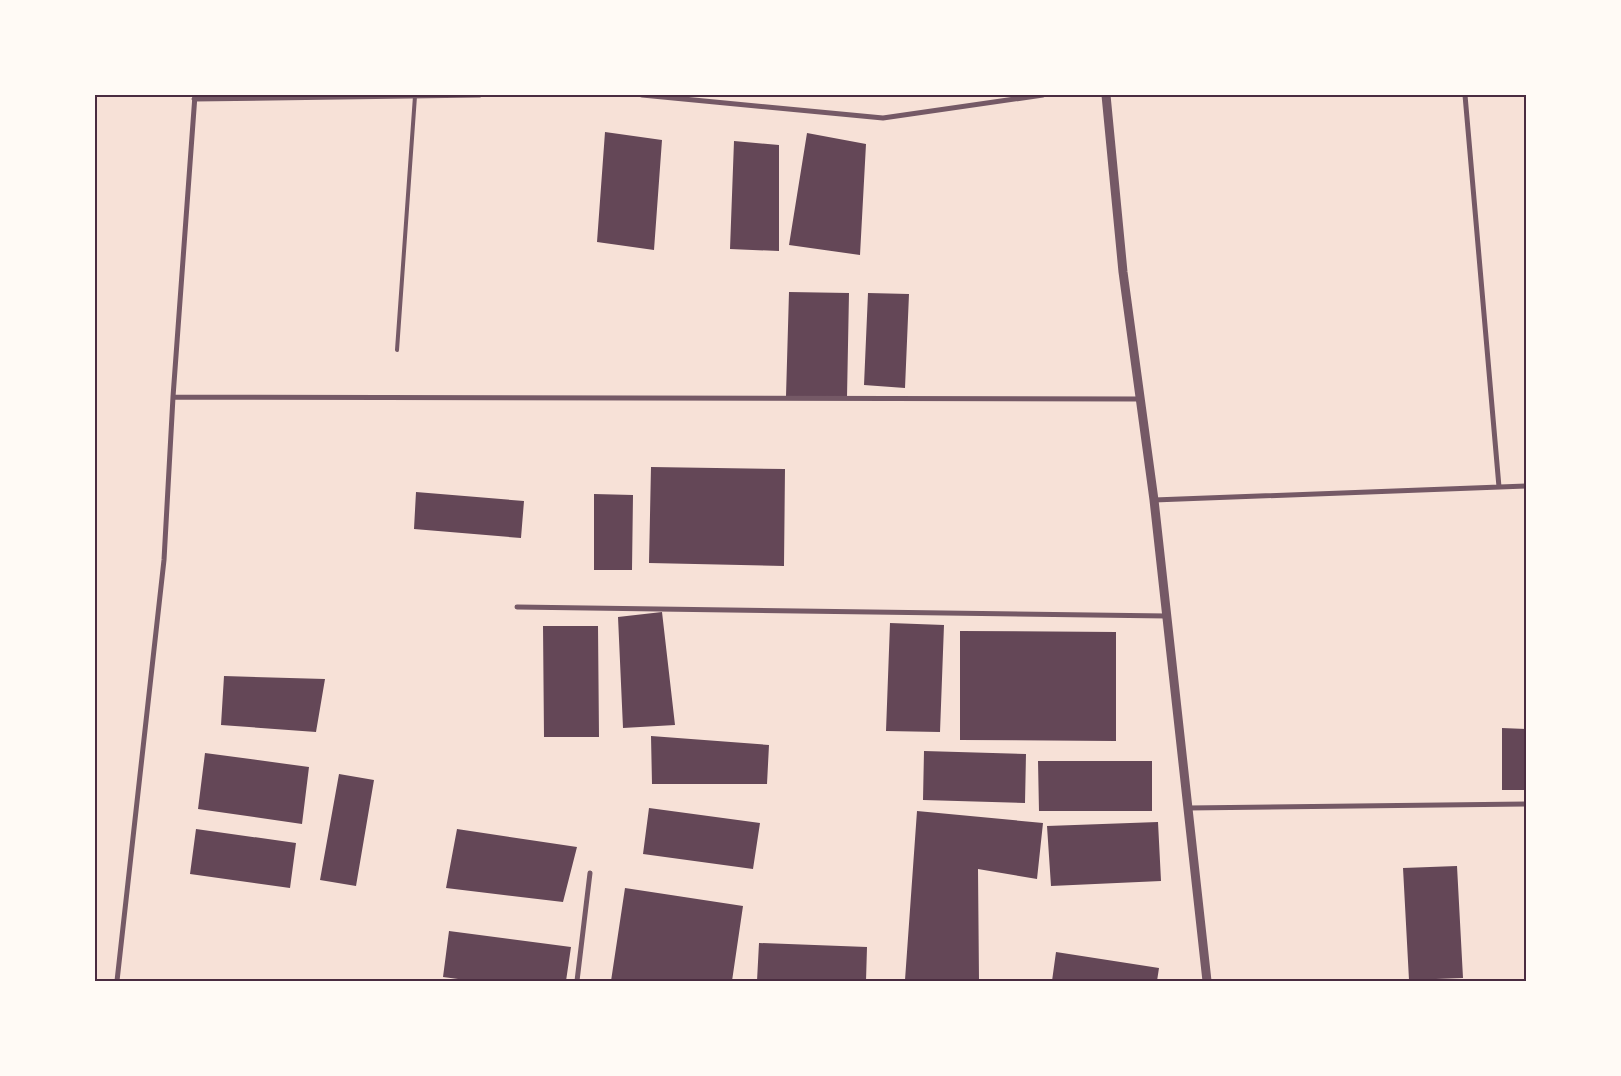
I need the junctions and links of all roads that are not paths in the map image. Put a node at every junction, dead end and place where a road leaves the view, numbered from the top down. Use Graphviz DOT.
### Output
graph roads {
  1 [pos="480,95"];
  2 [pos="642,95"];
  3 [pos="1043,95"];
  4 [pos="1106,95"];
  5 [pos="1466,95"];
  6 [pos="415,96"];
  7 [pos="194,97"];
  8 [pos="397,350"];
  9 [pos="173,397"];
  10 [pos="1140,399"];
  11 [pos="1526,486"];
  12 [pos="1500,487"];
  13 [pos="1154,500"];
  14 [pos="517,607"];
  15 [pos="1167,616"];
  16 [pos="1526,804"];
  17 [pos="1188,808"];
  18 [pos="590,873"];
  19 [pos="117,981"];
  20 [pos="577,981"];
  21 [pos="1207,981"];
  1 -- 6 [label="street"];
  2 -- 3 [label="street"];
  4 -- 10 [label="street"];
  5 -- 12 [label="street"];
  6 -- 7 [label="street"];
  6 -- 8 [label="lane"];
  7 -- 9 [label="street"];
  9 -- 10 [label="street"];
  9 -- 19 [label="street"];
  10 -- 13 [label="street"];
  11 -- 12 [label="street"];
  12 -- 13 [label="street"];
  13 -- 15 [label="street"];
  14 -- 15 [label="street"];
  15 -- 17 [label="street"];
  16 -- 17 [label="street"];
  17 -- 21 [label="street"];
  18 -- 20 [label="street"];
}
